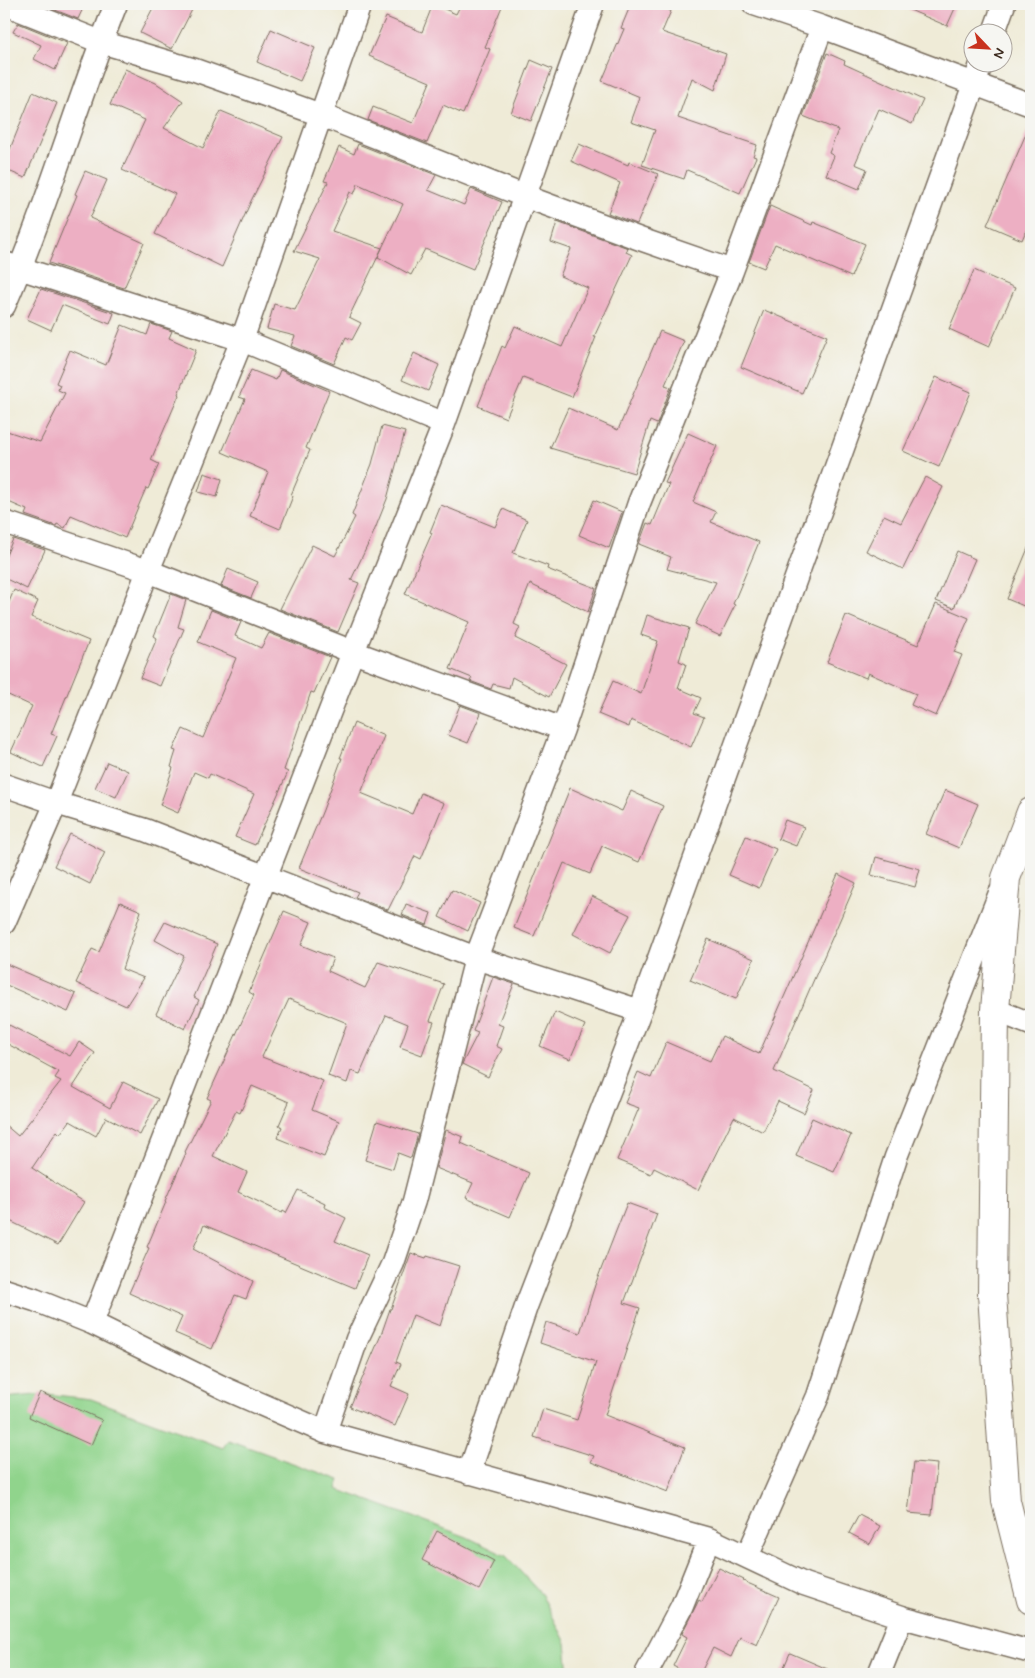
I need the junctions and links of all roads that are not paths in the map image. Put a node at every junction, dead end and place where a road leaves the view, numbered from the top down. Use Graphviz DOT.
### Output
graph roads {
  1 [pos="5,4"];
  2 [pos="116,4"];
  3 [pos="360,4"];
  4 [pos="593,4"];
  5 [pos="754,4"];
  6 [pos="1004,4"];
  7 [pos="998,22"];
  8 [pos="822,27"];
  9 [pos="100,42"];
  10 [pos="978,72"];
  11 [pos="974,84"];
  12 [pos="1031,105"];
  13 [pos="321,115"];
  14 [pos="524,196"];
  15 [pos="12,266"];
  16 [pos="732,271"];
  17 [pos="4,306"];
  18 [pos="242,340"];
  19 [pos="444,424"];
  20 [pos="4,522"];
  21 [pos="148,571"];
  22 [pos="352,652"];
  23 [pos="563,729"];
  24 [pos="4,785"];
  25 [pos="56,803"];
  26 [pos="1031,812"];
  27 [pos="265,878"];
  28 [pos="1006,878"];
  29 [pos="4,923"];
  30 [pos="476,958"];
  31 [pos="995,1010"];
  32 [pos="640,1011"];
  33 [pos="1031,1024"];
  34 [pos="4,1290"];
  35 [pos="92,1323"];
  36 [pos="325,1432"];
  37 [pos="469,1473"];
  38 [pos="709,1539"];
  39 [pos="747,1557"];
  40 [pos="1031,1600"];
  41 [pos="902,1617"];
  42 [pos="1031,1652"];
  43 [pos="646,1674"];
  44 [pos="879,1674"];
  1 -- 9 [label="street"];
  2 -- 9 [label="street"];
  3 -- 13 [label="street"];
  4 -- 14 [label="street"];
  5 -- 8 [label="street"];
  6 -- 7 [label="street"];
  8 -- 11 [label="street"];
  8 -- 16 [label="street"];
  9 -- 13 [label="street"];
  9 -- 15 [label="street"];
  10 -- 11 [label="street"];
  11 -- 12 [label="street"];
  11 -- 32 [label="street"];
  13 -- 14 [label="street"];
  13 -- 18 [label="street"];
  14 -- 16 [label="street"];
  14 -- 19 [label="street"];
  15 -- 17 [label="street"];
  15 -- 18 [label="street"];
  16 -- 23 [label="street"];
  18 -- 19 [label="street"];
  18 -- 21 [label="street"];
  19 -- 22 [label="street"];
  20 -- 21 [label="street"];
  21 -- 22 [label="street"];
  21 -- 25 [label="street"];
  22 -- 23 [label="street"];
  22 -- 27 [label="street"];
  23 -- 30 [label="street"];
  24 -- 25 [label="street"];
  25 -- 27 [label="street"];
  25 -- 29 [label="street"];
  26 -- 28 [label="street"];
  27 -- 30 [label="street"];
  27 -- 35 [label="street"];
  28 -- 31 [label="street"];
  28 -- 39 [label="street"];
  30 -- 32 [label="street"];
  30 -- 36 [label="street"];
  31 -- 33 [label="street"];
  31 -- 40 [label="street"];
  32 -- 37 [label="street"];
  34 -- 35 [label="street"];
  35 -- 36 [label="street"];
  36 -- 37 [label="street"];
  37 -- 38 [label="street"];
  38 -- 39 [label="street"];
  38 -- 43 [label="street"];
  39 -- 41 [label="street"];
  41 -- 42 [label="street"];
  41 -- 44 [label="street"];
}
